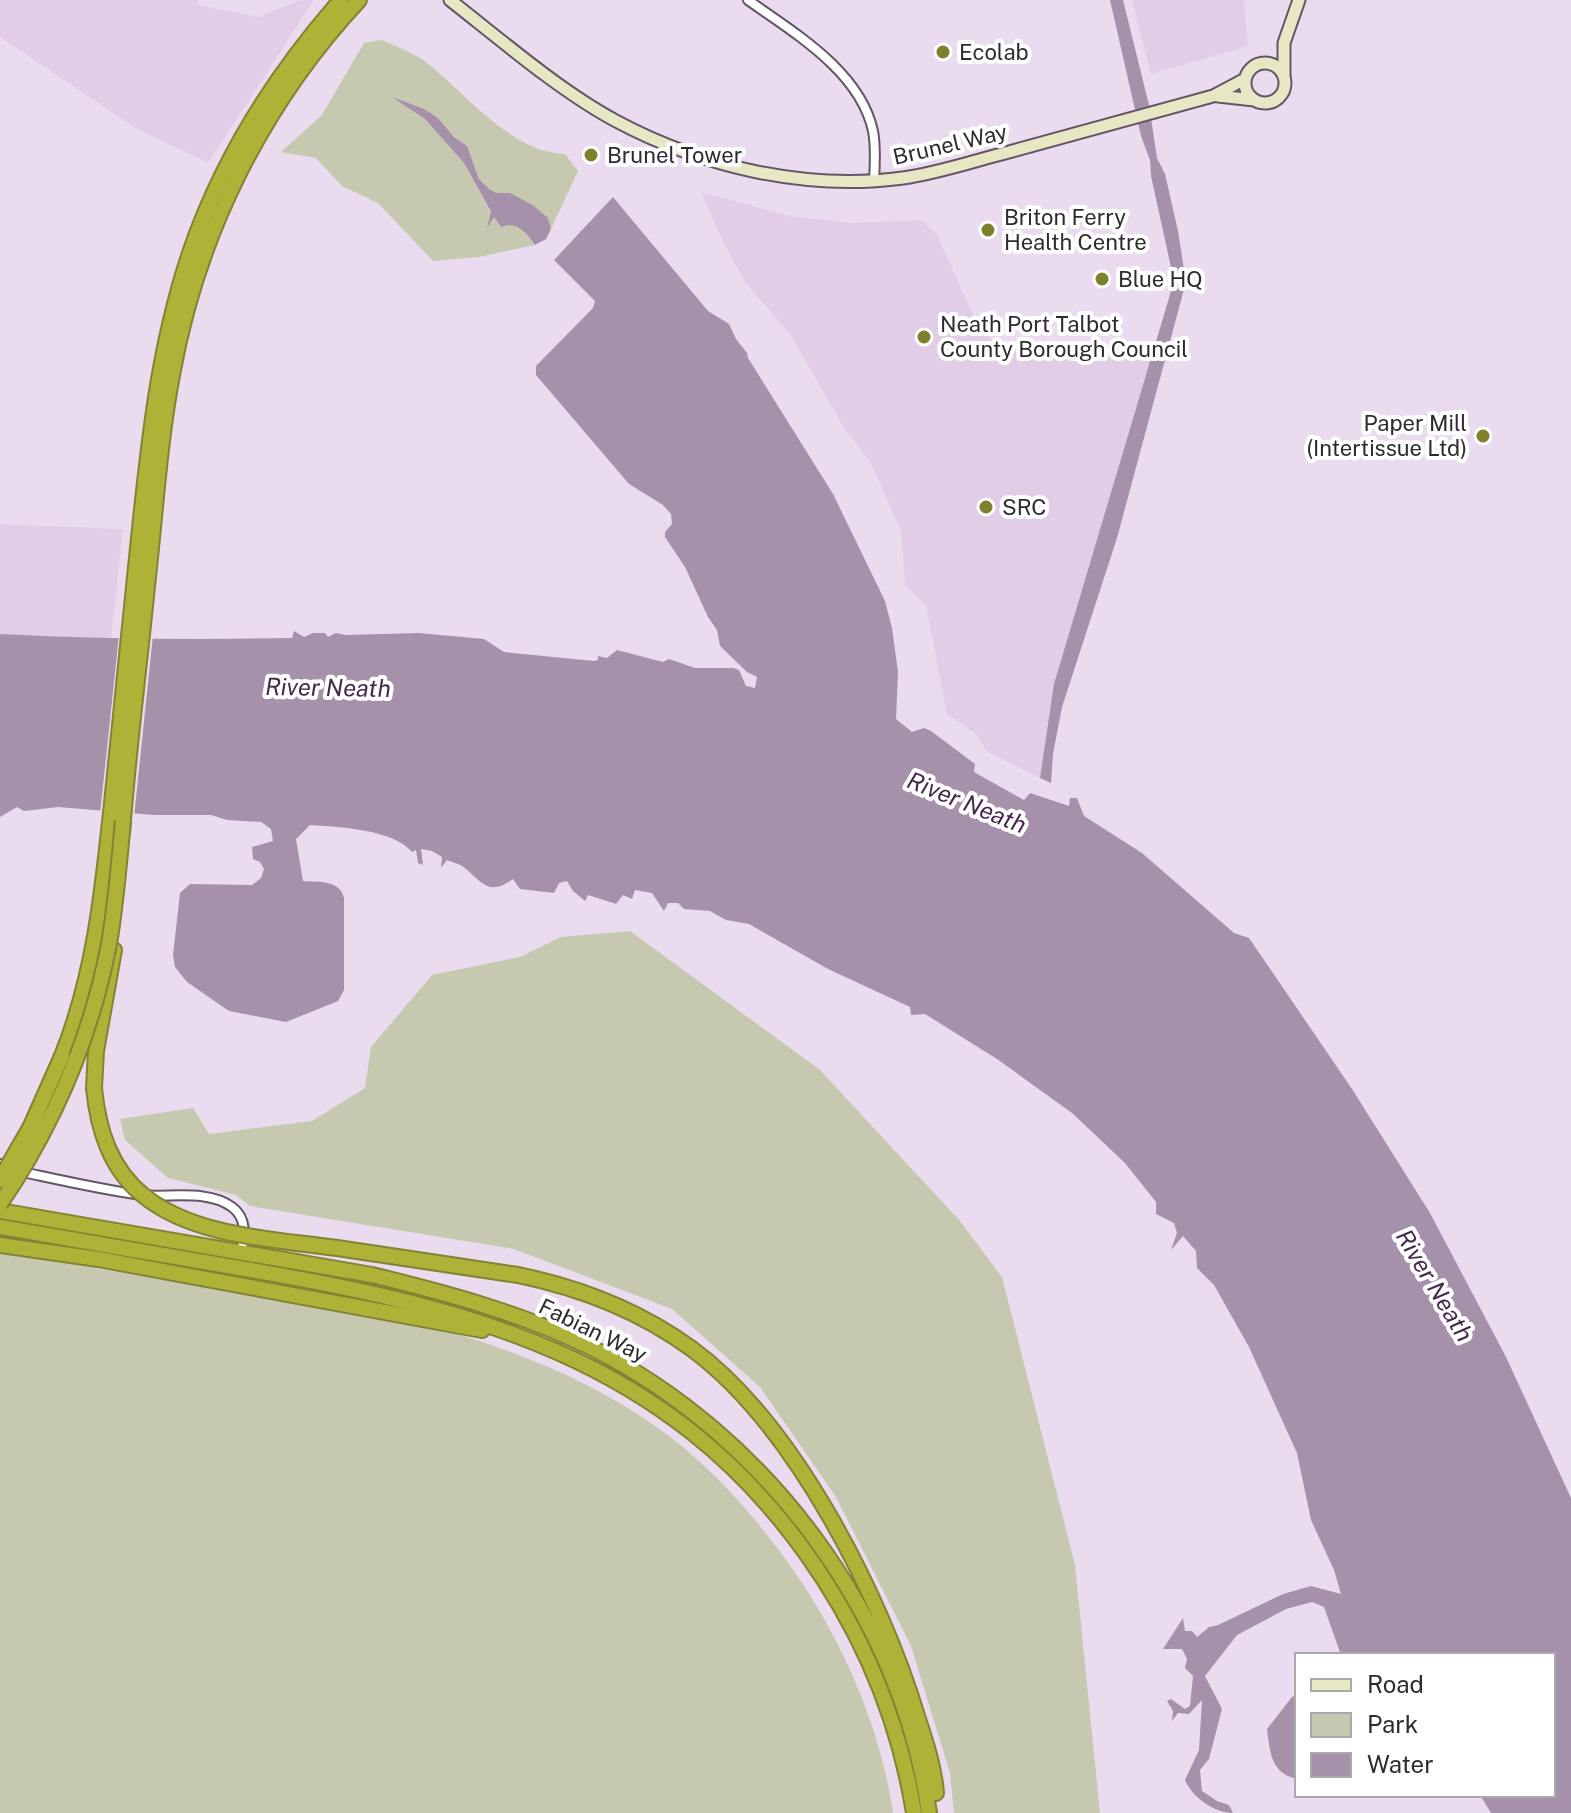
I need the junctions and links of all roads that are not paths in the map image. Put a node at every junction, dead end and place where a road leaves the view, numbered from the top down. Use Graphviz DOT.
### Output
graph roads {
  1 [pos="341,0"];
  2 [pos="359,0"];
  3 [pos="450,0"];
  4 [pos="748,0"];
  5 [pos="1299,0"];
  6 [pos="1284,43"];
  7 [pos="1269,63"];
  8 [pos="1284,77"];
  9 [pos="1245,79"];
  10 [pos="1213,96"];
  11 [pos="1254,100"];
  12 [pos="874,181"];
  13 [pos="123,821"];
  14 [pos="0,1164"];
  15 [pos="0,1180"];
  16 [pos="0,1204"];
  17 [pos="0,1211"];
  18 [pos="0,1227"];
  19 [pos="0,1245"];
  20 [pos="241,1252"];
  21 [pos="545,1345"];
  22 [pos="914,1813"];
  23 [pos="929,1813"];
  24 [pos="937,1813"];
  1 -- 15 [label="highway, bridge"];
  2 -- 13 [label="highway"];
  3 -- 12 [label="street, Brunel Way"];
  4 -- 12 [label="street"];
  5 -- 6 [label="street"];
  6 -- 7 [label="street"];
  6 -- 8 [label="street"];
  7 -- 8 [label="street"];
  7 -- 9 [label="street"];
  8 -- 11 [label="street"];
  9 -- 10 [label="street, Brunel Way"];
  9 -- 11 [label="street"];
  10 -- 11 [label="street, Brunel Way"];
  10 -- 12 [label="street, Brunel Way"];
  13 -- 16 [label="highway, bridge"];
  13 -- 24 [label="highway, bridge"];
  14 -- 20 [label="street"];
  17 -- 20 [label="highway, Fabian Way"];
  18 -- 21 [label="highway, Fabian Way"];
  19 -- 21 [label="highway"];
  20 -- 23 [label="highway, Fabian Way"];
  21 -- 22 [label="highway, Fabian Way"];
}
